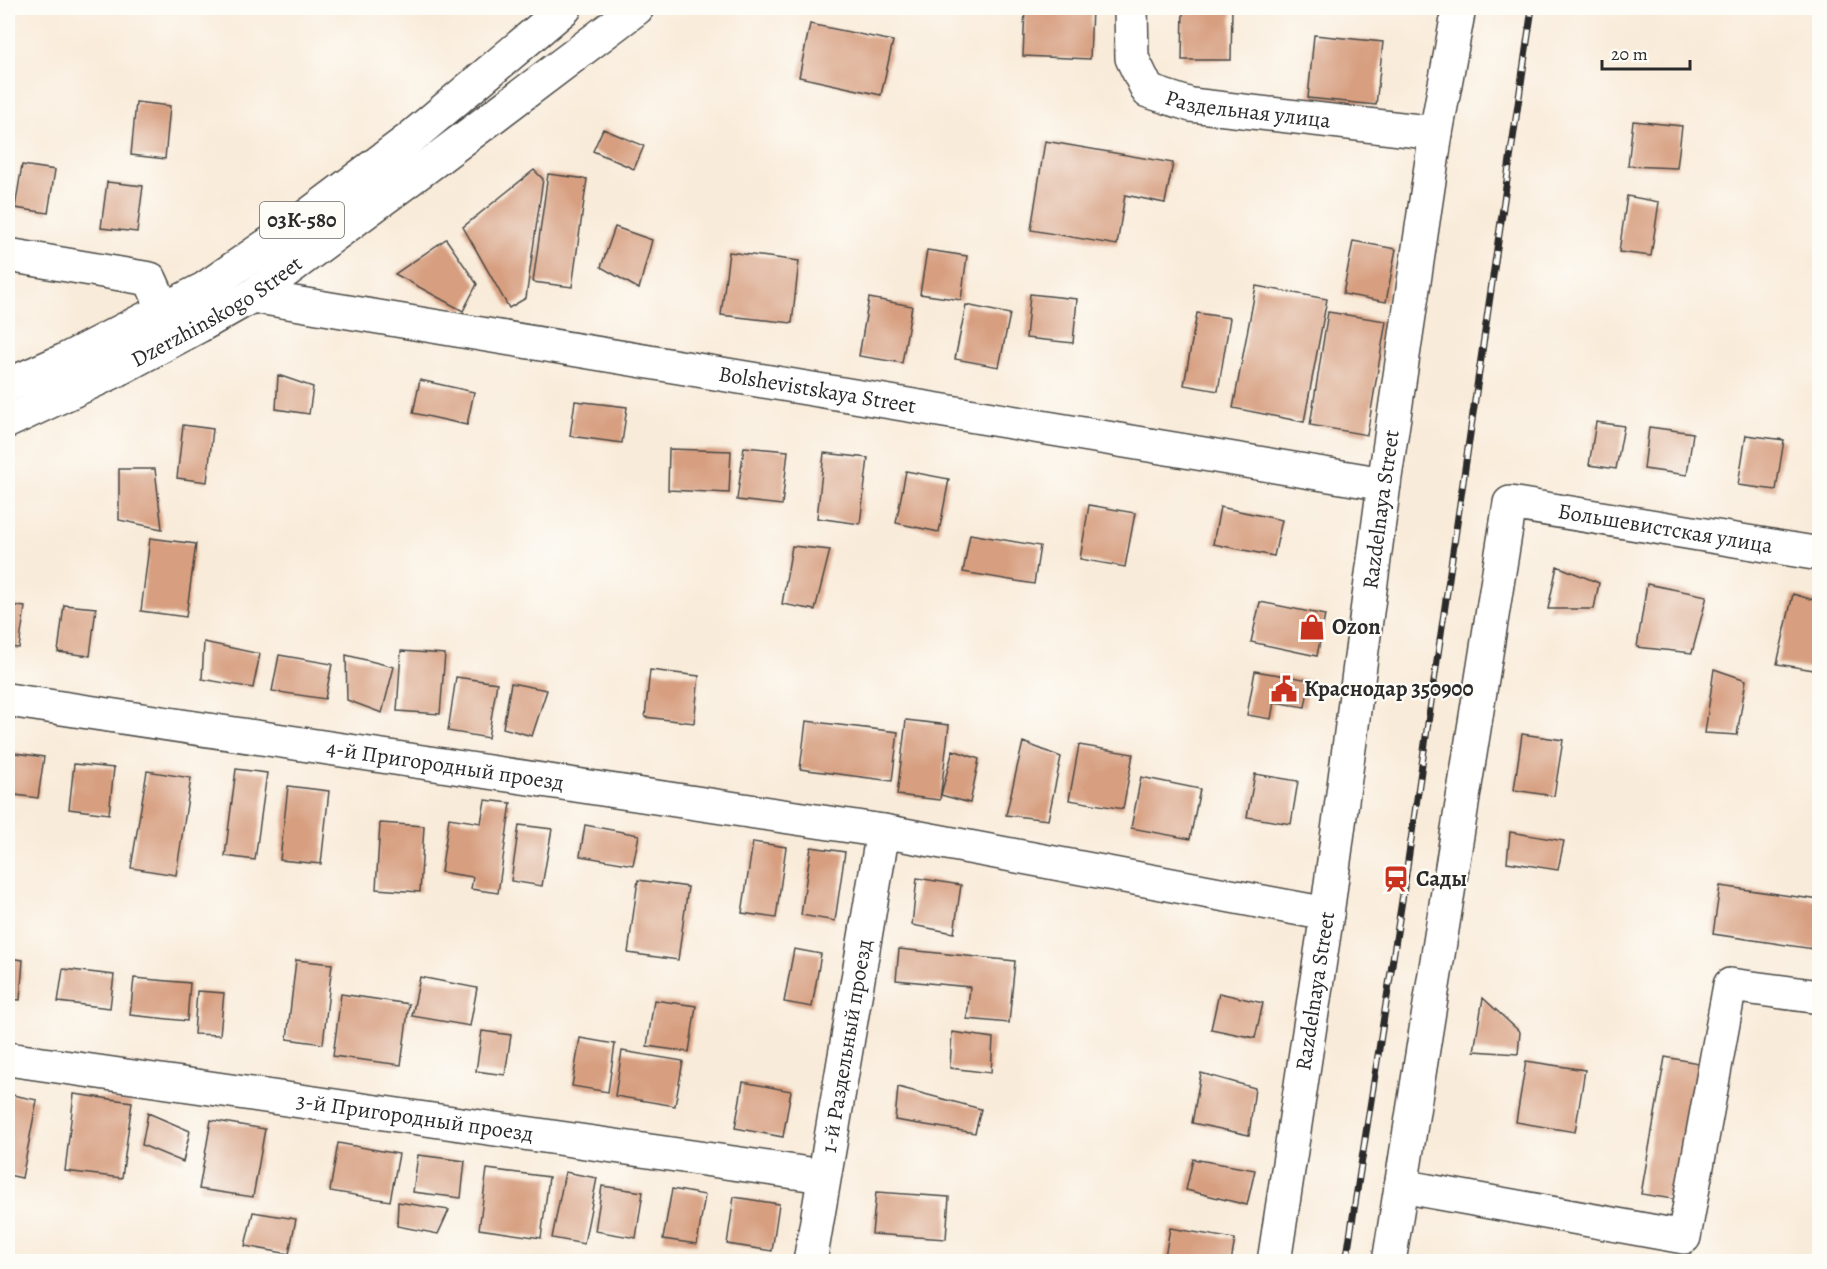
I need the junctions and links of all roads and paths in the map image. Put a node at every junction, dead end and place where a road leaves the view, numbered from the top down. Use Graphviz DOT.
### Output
graph roads {
  1 [pos="566,8"];
  2 [pos="1131,8"];
  3 [pos="1460,8"];
  4 [pos="624,16"];
  5 [pos="1436,133"];
  6 [pos="8,255"];
  7 [pos="252,296"];
  8 [pos="164,310"];
  9 [pos="8,386"];
  10 [pos="8,421"];
  11 [pos="1384,484"];
  12 [pos="1820,554"];
  13 [pos="8,700"];
  14 [pos="883,831"];
  15 [pos="1327,914"];
  16 [pos="1820,997"];
  17 [pos="8,1059"];
  18 [pos="824,1176"];
  19 [pos="1401,1186"];
  20 [pos="810,1262"];
  21 [pos="1274,1262"];
  22 [pos="1389,1262"];
  1 -- 8 [label="street, Dzerzhinskogo Street / 03К-580"];
  2 -- 5 [label="street, Раздельная улица"];
  3 -- 5 [label="street, Razdelnaya Street"];
  4 -- 7 [label="street, Dzerzhinskogo Street / 03К-580"];
  5 -- 11 [label="street, Razdelnaya Street"];
  6 -- 8 [label="street"];
  7 -- 10 [label="street, Dzerzhinskogo Street / 03К-580"];
  7 -- 11 [label="street, Bolshevistskaya Street"];
  8 -- 9 [label="street, Dzerzhinskogo Street / 03К-580"];
  11 -- 15 [label="street, Razdelnaya Street"];
  12 -- 19 [label="street, Большевистская улица"];
  13 -- 14 [label="street, 4-й Пригородный проезд"];
  14 -- 15 [label="street, 4-й Пригородный проезд"];
  14 -- 18 [label="street, 1-й Раздельный проезд"];
  15 -- 21 [label="street, Razdelnaya Street"];
  16 -- 19 [label="street"];
  17 -- 18 [label="street, 3-й Пригородный проезд"];
  18 -- 20 [label="street, 1-й Раздельный проезд"];
  19 -- 22 [label="street"];
}
